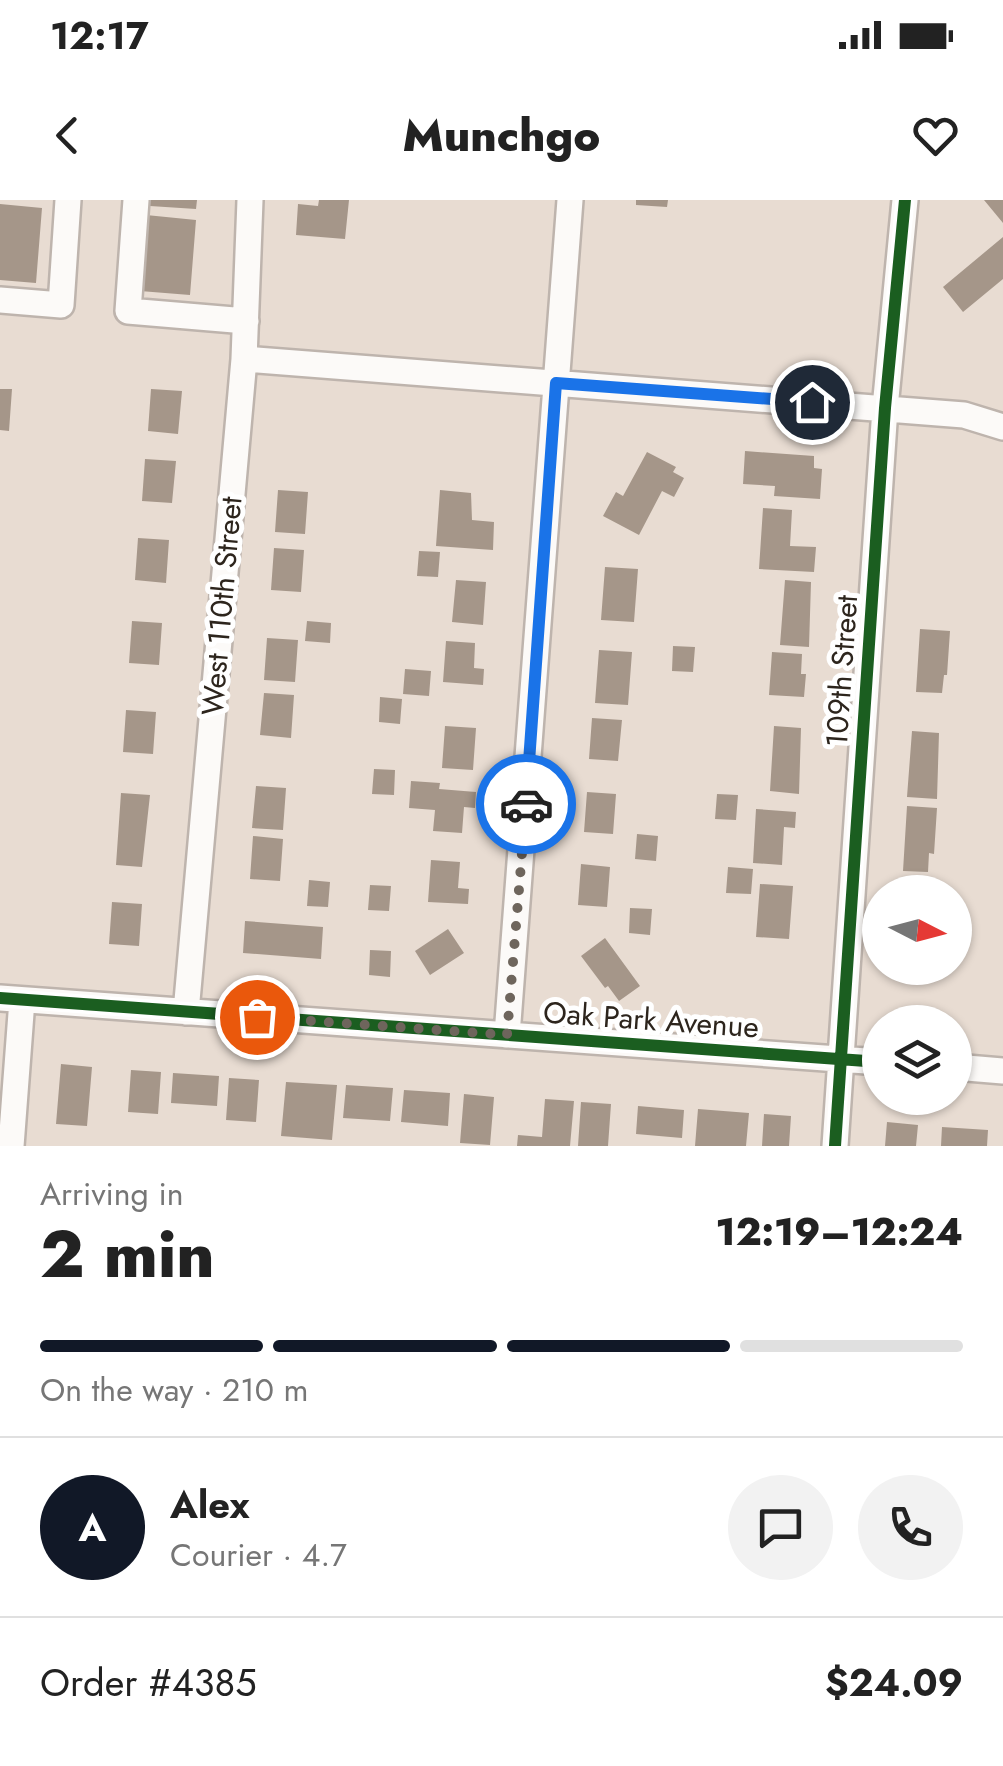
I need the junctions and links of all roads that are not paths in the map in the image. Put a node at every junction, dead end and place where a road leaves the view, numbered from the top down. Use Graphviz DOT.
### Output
graph roads {
  1 [pos="68,200"];
  2 [pos="136,200"];
  3 [pos="250,200"];
  4 [pos="570,200"];
  5 [pos="904,200"];
  6 [pos="0,300"];
  7 [pos="246,321"];
  8 [pos="244,359"];
  9 [pos="556,383"];
  10 [pos="885,408"];
  11 [pos="1003,428"];
  12 [pos="11,999"];
  13 [pos="186,1012"];
  14 [pos="507,1035"];
  15 [pos="840,1059"];
  16 [pos="862,1061"];
  17 [pos="972,1069"];
  18 [pos="1003,1071"];
  19 [pos="11,1146"];
  20 [pos="835,1146"];
  1 -- 6 [label="street"];
  2 -- 7 [label="street"];
  3 -- 7 [label="street, West 110th Street"];
  4 -- 9 [label="street"];
  5 -- 10 [label="street, 109th Street"];
  7 -- 8 [label="street, West 110th Street"];
  8 -- 9 [label="street"];
  8 -- 13 [label="street, West 110th Street"];
  9 -- 10 [label="street"];
  9 -- 14 [label="street"];
  10 -- 11 [label="street"];
  10 -- 15 [label="street, 109th Street"];
  12 -- 13 [label="street, Oak Park Avenue"];
  12 -- 19 [label="street"];
  13 -- 14 [label="street, Oak Park Avenue"];
  14 -- 15 [label="street, Oak Park Avenue"];
  15 -- 16 [label="street, Oak Park Avenue"];
  15 -- 20 [label="street, 109th Street"];
  17 -- 18 [label="street"];
}
